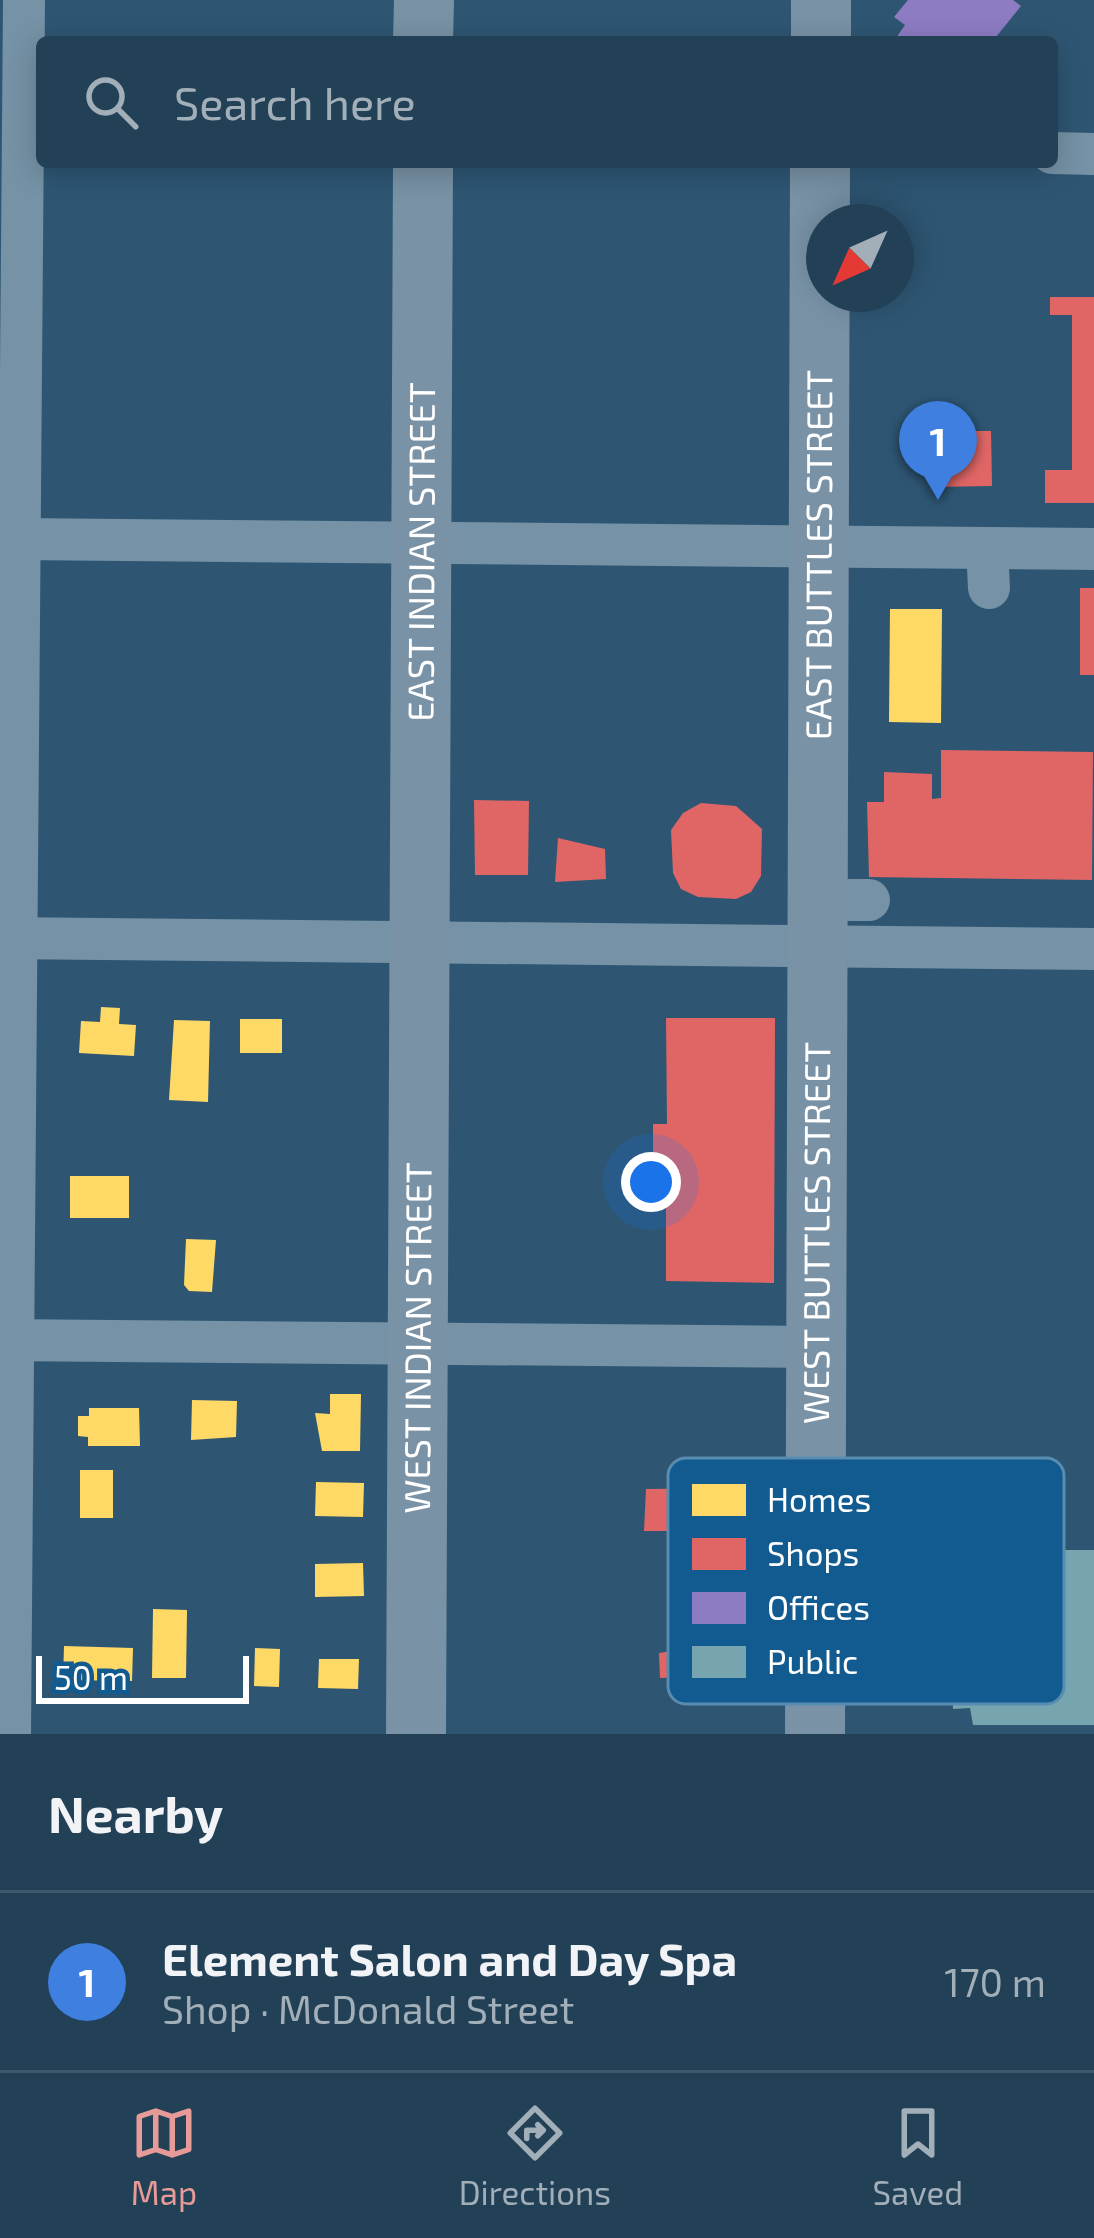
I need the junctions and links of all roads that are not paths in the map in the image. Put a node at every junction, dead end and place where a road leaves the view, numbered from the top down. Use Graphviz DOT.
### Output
graph roads {
  1 [pos="24,0"];
  2 [pos="424,0"];
  3 [pos="821,0"];
  4 [pos="423,36"];
  5 [pos="821,36"];
  6 [pos="21,144"];
  7 [pos="1058,154"];
  8 [pos="1094,154"];
  9 [pos="423,168"];
  10 [pos="820,168"];
  11 [pos="16,539"];
  12 [pos="420,539"];
  13 [pos="819,547"];
  14 [pos="1094,549"];
  15 [pos="834,916"];
  16 [pos="8,938"];
  17 [pos="418,942"];
  18 [pos="1094,950"];
  19 [pos="6,1340"];
  20 [pos="417,1344"];
  21 [pos="816,1348"];
  22 [pos="816,1458"];
  23 [pos="6,1637"];
  24 [pos="815,1704"];
  25 [pos="6,1734"];
  26 [pos="416,1734"];
  27 [pos="815,1734"];
  1 -- 6 [label="street"];
  2 -- 4 [label="highway"];
  3 -- 5 [label="highway"];
  6 -- 11 [label="street"];
  7 -- 8 [label="street"];
  9 -- 12 [label="highway, EAST INDIAN STREET"];
  10 -- 13 [label="highway, EAST BUTTLES STREET"];
  11 -- 12 [label="street"];
  11 -- 16 [label="street"];
  12 -- 13 [label="street"];
  12 -- 17 [label="highway, EAST INDIAN STREET"];
  13 -- 14 [label="street"];
  13 -- 15 [label="highway, EAST BUTTLES STREET"];
  15 -- 17 [label="street"];
  15 -- 18 [label="street"];
  15 -- 21 [label="highway, WEST BUTTLES STREET"];
  16 -- 17 [label="street"];
  16 -- 19 [label="street"];
  17 -- 20 [label="highway, WEST INDIAN STREET"];
  19 -- 20 [label="street"];
  19 -- 23 [label="street"];
  20 -- 21 [label="street"];
  20 -- 26 [label="highway, WEST INDIAN STREET"];
  21 -- 22 [label="highway, WEST BUTTLES STREET"];
  23 -- 25 [label="street"];
  24 -- 27 [label="highway, WEST BUTTLES STREET"];
}
